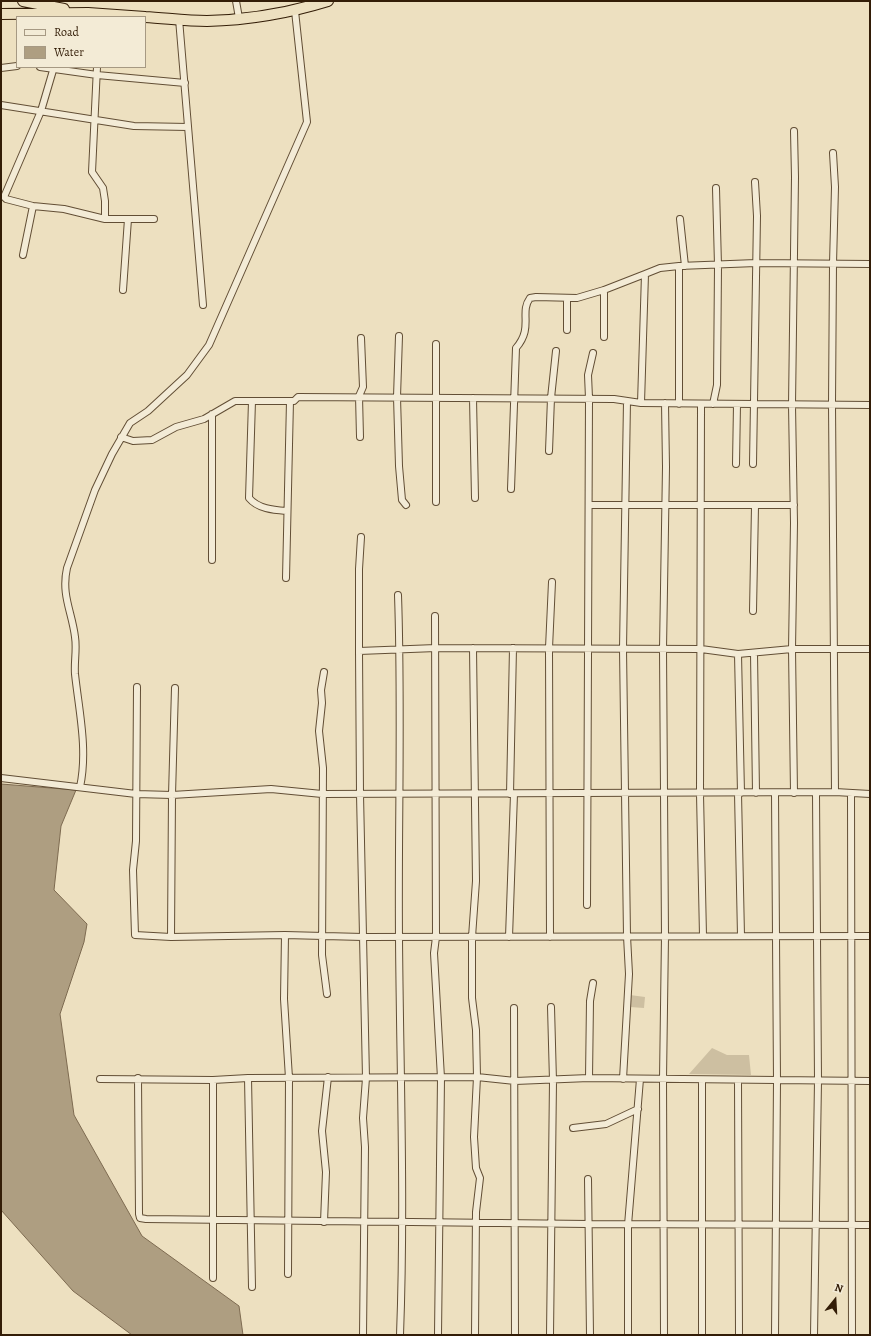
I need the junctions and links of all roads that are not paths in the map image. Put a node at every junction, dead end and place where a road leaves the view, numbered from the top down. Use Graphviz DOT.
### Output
graph roads {
  1 [pos="23,1"];
  2 [pos="236,1"];
  3 [pos="328,1"];
  4 [pos="295,11"];
  5 [pos="1,14"];
  6 [pos="88,14"];
  7 [pos="59,15"];
  8 [pos="126,16"];
  9 [pos="146,17"];
  10 [pos="238,18"];
  11 [pos="179,19"];
  12 [pos="16,66"];
  13 [pos="1,68"];
  14 [pos="54,68"];
  15 [pos="97,68"];
  16 [pos="96,75"];
  17 [pos="185,83"];
  18 [pos="1,105"];
  19 [pos="41,111"];
  20 [pos="95,120"];
  21 [pos="188,127"];
  22 [pos="794,131"];
  23 [pos="833,153"];
  24 [pos="755,182"];
  25 [pos="716,188"];
  26 [pos="33,206"];
  27 [pos="105,219"];
  28 [pos="128,219"];
  29 [pos="154,219"];
  30 [pos="680,219"];
  31 [pos="23,255"];
  32 [pos="756,263"];
  33 [pos="795,264"];
  34 [pos="832,264"];
  35 [pos="870,264"];
  36 [pos="682,266"];
  37 [pos="718,266"];
  38 [pos="645,274"];
  39 [pos="123,290"];
  40 [pos="604,290"];
  41 [pos="567,299"];
  42 [pos="203,305"];
  43 [pos="568,330"];
  44 [pos="399,336"];
  45 [pos="604,337"];
  46 [pos="361,338"];
  47 [pos="436,344"];
  48 [pos="556,351"];
  49 [pos="593,353"];
  50 [pos="359,396"];
  51 [pos="397,397"];
  52 [pos="436,398"];
  53 [pos="473,398"];
  54 [pos="513,398"];
  55 [pos="551,398"];
  56 [pos="589,398"];
  57 [pos="252,401"];
  58 [pos="290,401"];
  59 [pos="627,401"];
  60 [pos="641,404"];
  61 [pos="665,404"];
  62 [pos="679,404"];
  63 [pos="701,404"];
  64 [pos="713,404"];
  65 [pos="737,404"];
  66 [pos="755,404"];
  67 [pos="832,404"];
  68 [pos="792,405"];
  69 [pos="870,405"];
  70 [pos="212,414"];
  71 [pos="360,436"];
  72 [pos="121,437"];
  73 [pos="549,451"];
  74 [pos="736,464"];
  75 [pos="753,464"];
  76 [pos="511,489"];
  77 [pos="475,498"];
  78 [pos="436,502"];
  79 [pos="700,504"];
  80 [pos="406,505"];
  81 [pos="588,505"];
  82 [pos="665,505"];
  83 [pos="794,505"];
  84 [pos="625,506"];
  85 [pos="755,506"];
  86 [pos="287,511"];
  87 [pos="361,538"];
  88 [pos="212,560"];
  89 [pos="286,578"];
  90 [pos="552,582"];
  91 [pos="398,595"];
  92 [pos="753,611"];
  93 [pos="435,616"];
  94 [pos="436,648"];
  95 [pos="473,648"];
  96 [pos="513,648"];
  97 [pos="549,648"];
  98 [pos="400,649"];
  99 [pos="587,649"];
  100 [pos="623,649"];
  101 [pos="663,649"];
  102 [pos="701,649"];
  103 [pos="792,649"];
  104 [pos="833,649"];
  105 [pos="870,649"];
  106 [pos="359,651"];
  107 [pos="754,653"];
  108 [pos="738,654"];
  109 [pos="324,672"];
  110 [pos="137,687"];
  111 [pos="174,688"];
  112 [pos="1,778"];
  113 [pos="80,787"];
  114 [pos="835,792"];
  115 [pos="474,793"];
  116 [pos="739,793"];
  117 [pos="756,793"];
  118 [pos="775,793"];
  119 [pos="794,793"];
  120 [pos="816,793"];
  121 [pos="851,793"];
  122 [pos="136,794"];
  123 [pos="322,794"];
  124 [pos="360,794"];
  125 [pos="400,794"];
  126 [pos="437,794"];
  127 [pos="512,794"];
  128 [pos="549,794"];
  129 [pos="587,794"];
  130 [pos="625,794"];
  131 [pos="664,794"];
  132 [pos="700,794"];
  133 [pos="870,794"];
  134 [pos="172,795"];
  135 [pos="587,905"];
  136 [pos="285,935"];
  137 [pos="323,936"];
  138 [pos="550,936"];
  139 [pos="626,936"];
  140 [pos="665,936"];
  141 [pos="703,936"];
  142 [pos="741,936"];
  143 [pos="776,936"];
  144 [pos="817,936"];
  145 [pos="852,936"];
  146 [pos="870,936"];
  147 [pos="171,937"];
  148 [pos="363,937"];
  149 [pos="399,937"];
  150 [pos="436,937"];
  151 [pos="472,937"];
  152 [pos="509,937"];
  153 [pos="593,983"];
  154 [pos="327,994"];
  155 [pos="551,1007"];
  156 [pos="514,1008"];
  157 [pos="328,1077"];
  158 [pos="400,1077"];
  159 [pos="477,1077"];
  160 [pos="138,1078"];
  161 [pos="248,1078"];
  162 [pos="289,1078"];
  163 [pos="366,1078"];
  164 [pos="441,1078"];
  165 [pos="589,1078"];
  166 [pos="100,1079"];
  167 [pos="622,1079"];
  168 [pos="640,1079"];
  169 [pos="663,1079"];
  170 [pos="213,1080"];
  171 [pos="702,1080"];
  172 [pos="738,1080"];
  173 [pos="515,1081"];
  174 [pos="553,1081"];
  175 [pos="777,1081"];
  176 [pos="818,1081"];
  177 [pos="853,1081"];
  178 [pos="870,1081"];
  179 [pos="638,1109"];
  180 [pos="573,1128"];
  181 [pos="588,1179"];
  182 [pos="213,1221"];
  183 [pos="250,1221"];
  184 [pos="287,1221"];
  185 [pos="324,1222"];
  186 [pos="365,1222"];
  187 [pos="402,1222"];
  188 [pos="439,1222"];
  189 [pos="476,1222"];
  190 [pos="515,1223"];
  191 [pos="550,1224"];
  192 [pos="588,1224"];
  193 [pos="628,1225"];
  194 [pos="664,1225"];
  195 [pos="702,1225"];
  196 [pos="738,1225"];
  197 [pos="776,1225"];
  198 [pos="815,1225"];
  199 [pos="852,1225"];
  200 [pos="870,1225"];
  201 [pos="288,1274"];
  202 [pos="213,1278"];
  203 [pos="252,1287"];
  204 [pos="363,1335"];
  205 [pos="400,1335"];
  206 [pos="438,1335"];
  207 [pos="475,1335"];
  208 [pos="515,1335"];
  209 [pos="550,1335"];
  210 [pos="590,1335"];
  211 [pos="628,1335"];
  212 [pos="664,1335"];
  213 [pos="702,1335"];
  214 [pos="739,1335"];
  215 [pos="775,1335"];
  216 [pos="814,1335"];
  217 [pos="852,1335"];
  1 -- 6 [label="highway"];
  2 -- 10 [label="street"];
  3 -- 4 [label="highway"];
  4 -- 10 [label="highway"];
  4 -- 72 [label="street"];
  5 -- 7 [label="highway"];
  6 -- 7 [label="highway"];
  6 -- 8 [label="highway"];
  9 -- 11 [label="highway"];
  10 -- 11 [label="highway"];
  11 -- 17 [label="street"];
  12 -- 13 [label="street"];
  14 -- 16 [label="street"];
  14 -- 19 [label="street"];
  15 -- 16 [label="street"];
  16 -- 17 [label="street"];
  16 -- 20 [label="street"];
  17 -- 21 [label="street"];
  18 -- 19 [label="street"];
  19 -- 20 [label="street"];
  19 -- 26 [label="street"];
  20 -- 21 [label="street"];
  20 -- 27 [label="street"];
  21 -- 42 [label="street"];
  22 -- 33 [label="street"];
  23 -- 34 [label="street"];
  24 -- 32 [label="street"];
  25 -- 37 [label="street"];
  26 -- 27 [label="street"];
  26 -- 31 [label="street"];
  27 -- 28 [label="street"];
  28 -- 29 [label="street"];
  28 -- 39 [label="street"];
  30 -- 36 [label="street"];
  32 -- 33 [label="street"];
  32 -- 37 [label="street"];
  32 -- 66 [label="street"];
  33 -- 34 [label="street"];
  33 -- 68 [label="street"];
  34 -- 35 [label="street"];
  34 -- 67 [label="street"];
  36 -- 37 [label="street"];
  36 -- 38 [label="street"];
  36 -- 62 [label="street"];
  37 -- 64 [label="street"];
  38 -- 40 [label="street"];
  38 -- 60 [label="street"];
  40 -- 41 [label="street"];
  40 -- 45 [label="street"];
  41 -- 43 [label="street"];
  41 -- 54 [label="street"];
  44 -- 51 [label="street"];
  46 -- 50 [label="street"];
  47 -- 52 [label="street"];
  48 -- 55 [label="street"];
  49 -- 56 [label="street"];
  50 -- 51 [label="street"];
  50 -- 58 [label="street"];
  50 -- 71 [label="street"];
  51 -- 52 [label="street"];
  51 -- 80 [label="street"];
  52 -- 53 [label="street"];
  52 -- 78 [label="street"];
  53 -- 54 [label="street"];
  53 -- 77 [label="street"];
  54 -- 55 [label="street"];
  54 -- 76 [label="street"];
  55 -- 56 [label="street"];
  55 -- 73 [label="street"];
  56 -- 59 [label="street"];
  56 -- 81 [label="street"];
  57 -- 58 [label="street"];
  57 -- 70 [label="street"];
  57 -- 86 [label="street"];
  58 -- 86 [label="street"];
  59 -- 60 [label="street"];
  59 -- 84 [label="street"];
  60 -- 61 [label="street"];
  61 -- 62 [label="street"];
  61 -- 82 [label="street"];
  62 -- 63 [label="street"];
  63 -- 64 [label="street"];
  63 -- 79 [label="street"];
  64 -- 65 [label="street"];
  65 -- 66 [label="street"];
  65 -- 74 [label="street"];
  66 -- 68 [label="street"];
  66 -- 75 [label="street"];
  67 -- 68 [label="street"];
  67 -- 69 [label="street"];
  67 -- 104 [label="street"];
  68 -- 83 [label="street"];
  70 -- 72 [label="street"];
  70 -- 88 [label="street"];
  72 -- 113 [label="street"];
  79 -- 82 [label="street"];
  79 -- 85 [label="street"];
  79 -- 102 [label="street"];
  81 -- 84 [label="street"];
  81 -- 99 [label="street"];
  82 -- 84 [label="street"];
  82 -- 101 [label="street"];
  83 -- 85 [label="street"];
  83 -- 103 [label="street"];
  84 -- 100 [label="street"];
  85 -- 92 [label="street"];
  86 -- 89 [label="street"];
  87 -- 106 [label="street"];
  90 -- 97 [label="street"];
  91 -- 98 [label="street"];
  93 -- 94 [label="street"];
  94 -- 95 [label="street"];
  94 -- 98 [label="street"];
  94 -- 126 [label="street"];
  95 -- 96 [label="street"];
  95 -- 115 [label="street"];
  96 -- 97 [label="street"];
  96 -- 127 [label="street"];
  97 -- 99 [label="street"];
  97 -- 128 [label="street"];
  98 -- 106 [label="street"];
  98 -- 125 [label="street"];
  99 -- 100 [label="street"];
  99 -- 129 [label="street"];
  100 -- 101 [label="street"];
  100 -- 130 [label="street"];
  101 -- 102 [label="street"];
  101 -- 131 [label="street"];
  102 -- 108 [label="street"];
  102 -- 132 [label="street"];
  103 -- 104 [label="street"];
  103 -- 107 [label="street"];
  103 -- 119 [label="street"];
  104 -- 105 [label="street"];
  104 -- 114 [label="street"];
  106 -- 124 [label="street"];
  107 -- 108 [label="street"];
  107 -- 117 [label="street"];
  108 -- 116 [label="street"];
  109 -- 123 [label="street"];
  110 -- 122 [label="street"];
  111 -- 134 [label="street"];
  112 -- 113 [label="street"];
  113 -- 122 [label="street"];
  114 -- 120 [label="street"];
  114 -- 121 [label="street"];
  115 -- 126 [label="street"];
  115 -- 127 [label="street"];
  115 -- 151 [label="street"];
  116 -- 117 [label="street"];
  116 -- 132 [label="street"];
  116 -- 142 [label="street"];
  117 -- 118 [label="street"];
  118 -- 119 [label="street"];
  118 -- 143 [label="street"];
  119 -- 120 [label="street"];
  120 -- 144 [label="street"];
  121 -- 133 [label="street"];
  121 -- 145 [label="street"];
  122 -- 134 [label="street"];
  122 -- 147 [label="street"];
  123 -- 124 [label="street"];
  123 -- 134 [label="street"];
  123 -- 137 [label="street"];
  124 -- 125 [label="street"];
  124 -- 148 [label="street"];
  125 -- 126 [label="street"];
  125 -- 149 [label="street"];
  126 -- 150 [label="street"];
  127 -- 128 [label="street"];
  127 -- 152 [label="street"];
  128 -- 129 [label="street"];
  128 -- 138 [label="street"];
  129 -- 130 [label="street"];
  129 -- 135 [label="street"];
  130 -- 131 [label="street"];
  130 -- 139 [label="street"];
  131 -- 132 [label="street"];
  131 -- 140 [label="street"];
  132 -- 141 [label="street"];
  134 -- 147 [label="street"];
  136 -- 137 [label="street"];
  136 -- 147 [label="street"];
  136 -- 162 [label="street"];
  137 -- 148 [label="street"];
  137 -- 154 [label="street"];
  138 -- 139 [label="street"];
  138 -- 152 [label="street"];
  139 -- 140 [label="street"];
  139 -- 167 [label="street"];
  140 -- 141 [label="street"];
  140 -- 169 [label="street"];
  141 -- 142 [label="street"];
  142 -- 143 [label="street"];
  143 -- 144 [label="street"];
  143 -- 175 [label="street"];
  144 -- 145 [label="street"];
  144 -- 176 [label="street"];
  145 -- 146 [label="street"];
  145 -- 177 [label="street"];
  148 -- 149 [label="street"];
  148 -- 163 [label="street"];
  149 -- 150 [label="street"];
  149 -- 158 [label="street"];
  150 -- 151 [label="street"];
  150 -- 164 [label="street"];
  151 -- 152 [label="street"];
  151 -- 159 [label="street"];
  153 -- 165 [label="street"];
  155 -- 174 [label="street"];
  156 -- 173 [label="street"];
  157 -- 162 [label="street"];
  157 -- 163 [label="street"];
  157 -- 185 [label="street"];
  158 -- 163 [label="street"];
  158 -- 164 [label="street"];
  158 -- 187 [label="street"];
  159 -- 164 [label="street"];
  159 -- 173 [label="street"];
  159 -- 189 [label="street"];
  160 -- 166 [label="street"];
  160 -- 170 [label="street"];
  160 -- 182 [label="street"];
  161 -- 162 [label="street"];
  161 -- 170 [label="street"];
  161 -- 183 [label="street"];
  162 -- 184 [label="street"];
  163 -- 186 [label="street"];
  164 -- 188 [label="street"];
  165 -- 167 [label="street"];
  165 -- 174 [label="street"];
  167 -- 168 [label="street"];
  168 -- 169 [label="street"];
  168 -- 179 [label="street"];
  169 -- 171 [label="street"];
  169 -- 194 [label="street"];
  170 -- 182 [label="street"];
  171 -- 172 [label="street"];
  171 -- 195 [label="street"];
  172 -- 175 [label="street"];
  172 -- 196 [label="street"];
  173 -- 174 [label="street"];
  173 -- 190 [label="street"];
  174 -- 191 [label="street"];
  175 -- 176 [label="street"];
  175 -- 197 [label="street"];
  176 -- 177 [label="street"];
  176 -- 198 [label="street"];
  177 -- 178 [label="street"];
  177 -- 199 [label="street"];
  179 -- 180 [label="street"];
  179 -- 193 [label="street"];
  181 -- 192 [label="street"];
  182 -- 183 [label="street"];
  182 -- 202 [label="street"];
  183 -- 184 [label="street"];
  183 -- 203 [label="street"];
  184 -- 185 [label="street"];
  184 -- 201 [label="street"];
  185 -- 186 [label="street"];
  186 -- 187 [label="street"];
  186 -- 204 [label="street"];
  187 -- 188 [label="street"];
  187 -- 205 [label="street"];
  188 -- 189 [label="street"];
  188 -- 206 [label="street"];
  189 -- 190 [label="street"];
  189 -- 207 [label="street"];
  190 -- 191 [label="street"];
  190 -- 208 [label="street"];
  191 -- 192 [label="street"];
  191 -- 209 [label="street"];
  192 -- 193 [label="street"];
  192 -- 210 [label="street"];
  193 -- 194 [label="street"];
  193 -- 211 [label="street"];
  194 -- 195 [label="street"];
  194 -- 212 [label="street"];
  195 -- 196 [label="street"];
  195 -- 213 [label="street"];
  196 -- 197 [label="street"];
  196 -- 214 [label="street"];
  197 -- 198 [label="street"];
  197 -- 215 [label="street"];
  198 -- 199 [label="street"];
  198 -- 216 [label="street"];
  199 -- 200 [label="street"];
  199 -- 217 [label="street"];
}
